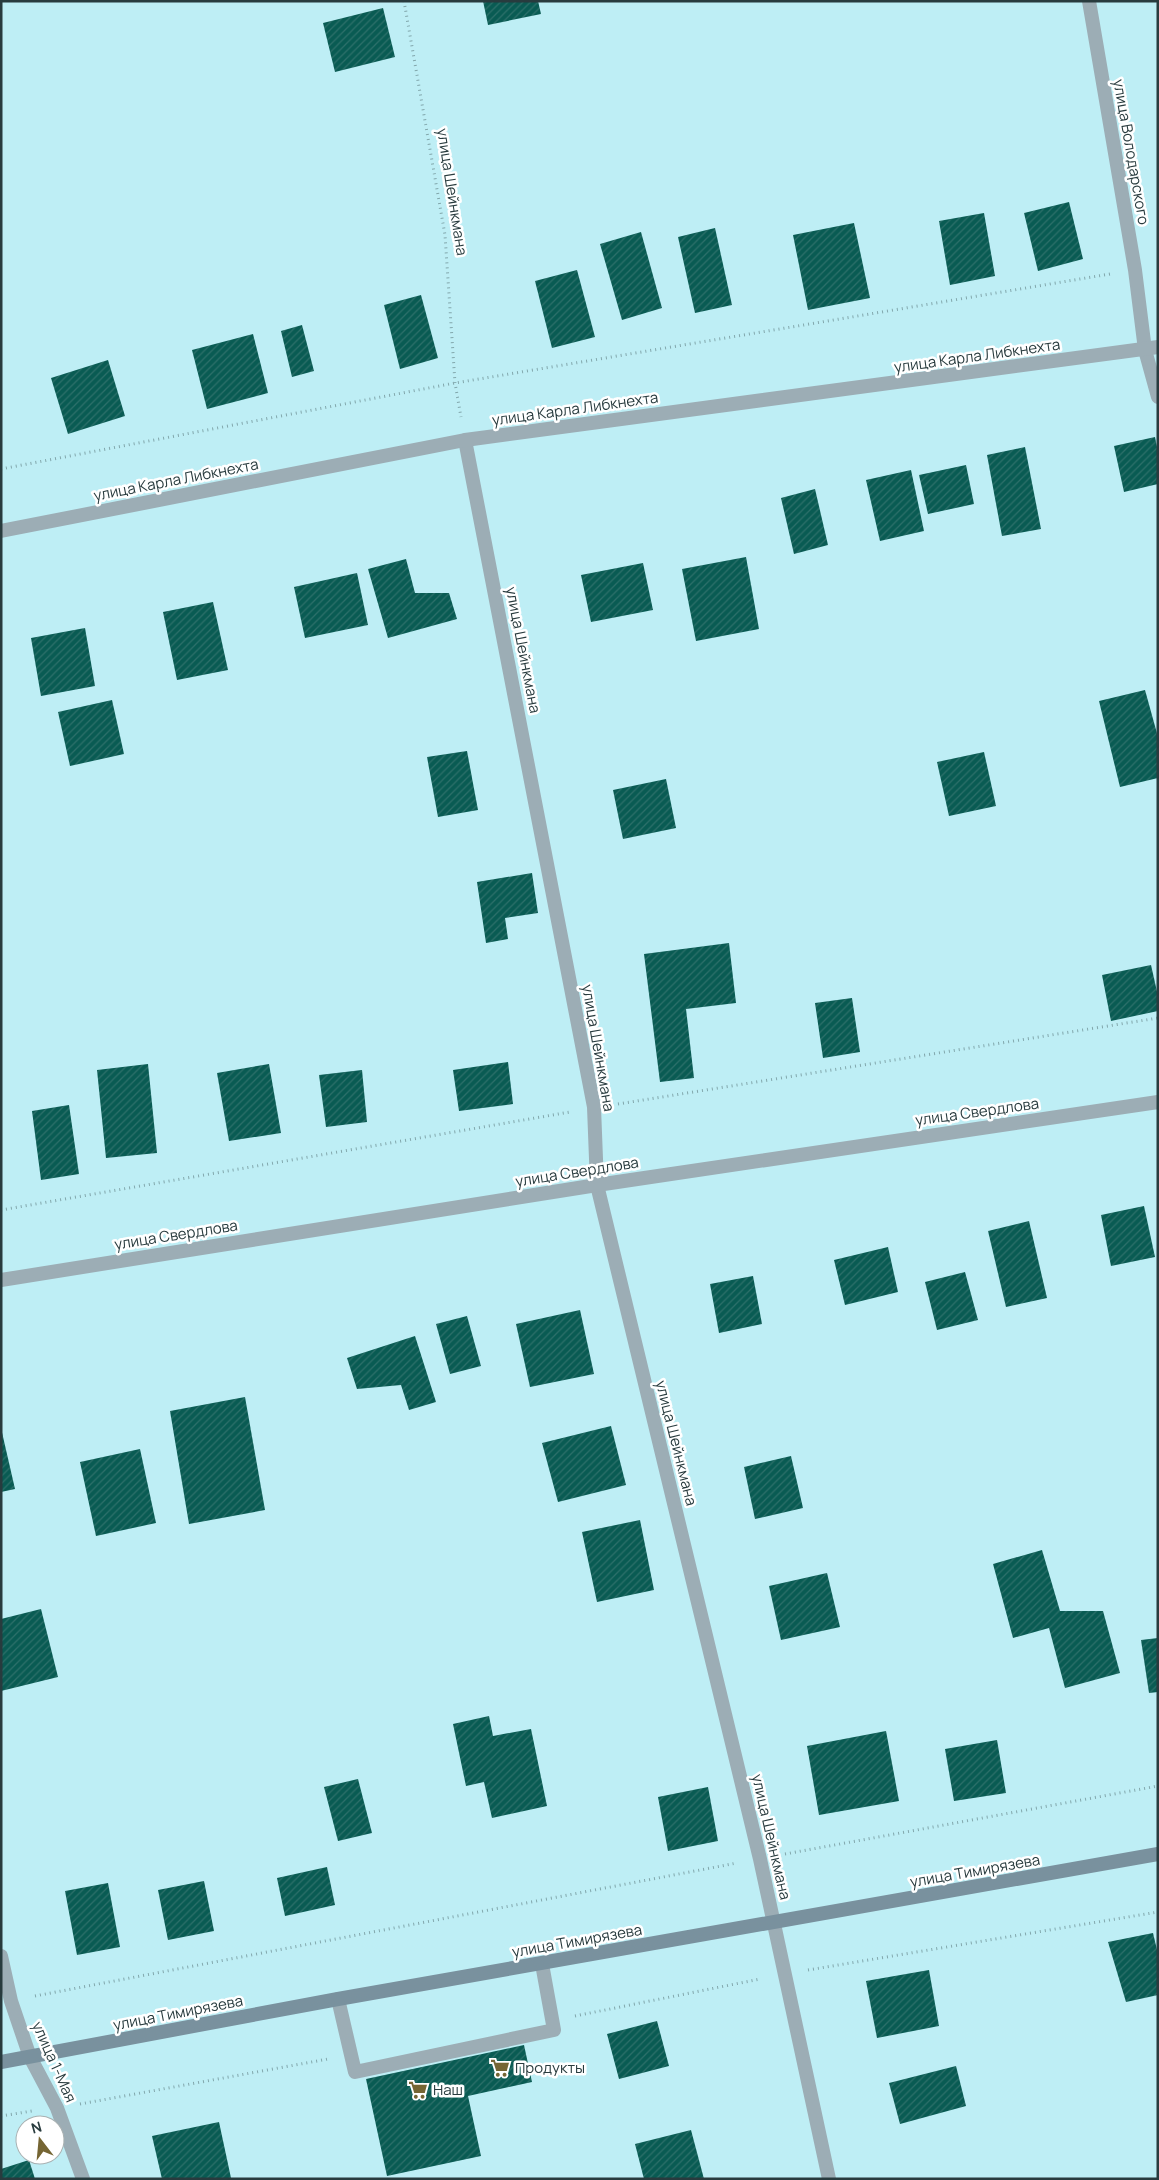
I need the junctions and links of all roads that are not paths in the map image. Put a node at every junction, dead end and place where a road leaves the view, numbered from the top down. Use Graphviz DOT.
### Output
graph roads {
  1 [pos="1089,1"];
  2 [pos="1152,349"];
  3 [pos="1158,397"];
  4 [pos="466,440"];
  5 [pos="1,531"];
  6 [pos="1158,1102"];
  7 [pos="597,1185"];
  8 [pos="1,1280"];
  9 [pos="1158,1854"];
  10 [pos="774,1923"];
  11 [pos="1,1956"];
  12 [pos="542,1964"];
  13 [pos="338,1999"];
  14 [pos="30,2057"];
  15 [pos="1,2062"];
  16 [pos="83,2179"];
  17 [pos="829,2179"];
  1 -- 2 [label="street, улица Володарского"];
  2 -- 3 [label="street, улица Володарского"];
  2 -- 4 [label="street, улица Карла Либкнехта"];
  4 -- 5 [label="street, улица Карла Либкнехта"];
  4 -- 7 [label="street, улица Шейнкмана"];
  6 -- 7 [label="street, улица Свердлова"];
  7 -- 8 [label="street, улица Свердлова"];
  7 -- 10 [label="street, улица Шейнкмана"];
  9 -- 10 [label="main road, улица Тимирязева"];
  10 -- 12 [label="main road, улица Тимирязева"];
  10 -- 17 [label="street, улица Шейнкмана"];
  11 -- 14 [label="street, улица 1-Мая"];
  12 -- 13 [label="main road, улица Тимирязева"];
  12 -- 13 [label="street"];
  13 -- 14 [label="main road, улица Тимирязева"];
  14 -- 15 [label="main road, улица Тимирязева"];
  14 -- 16 [label="street, улица 1-Мая"];
}
